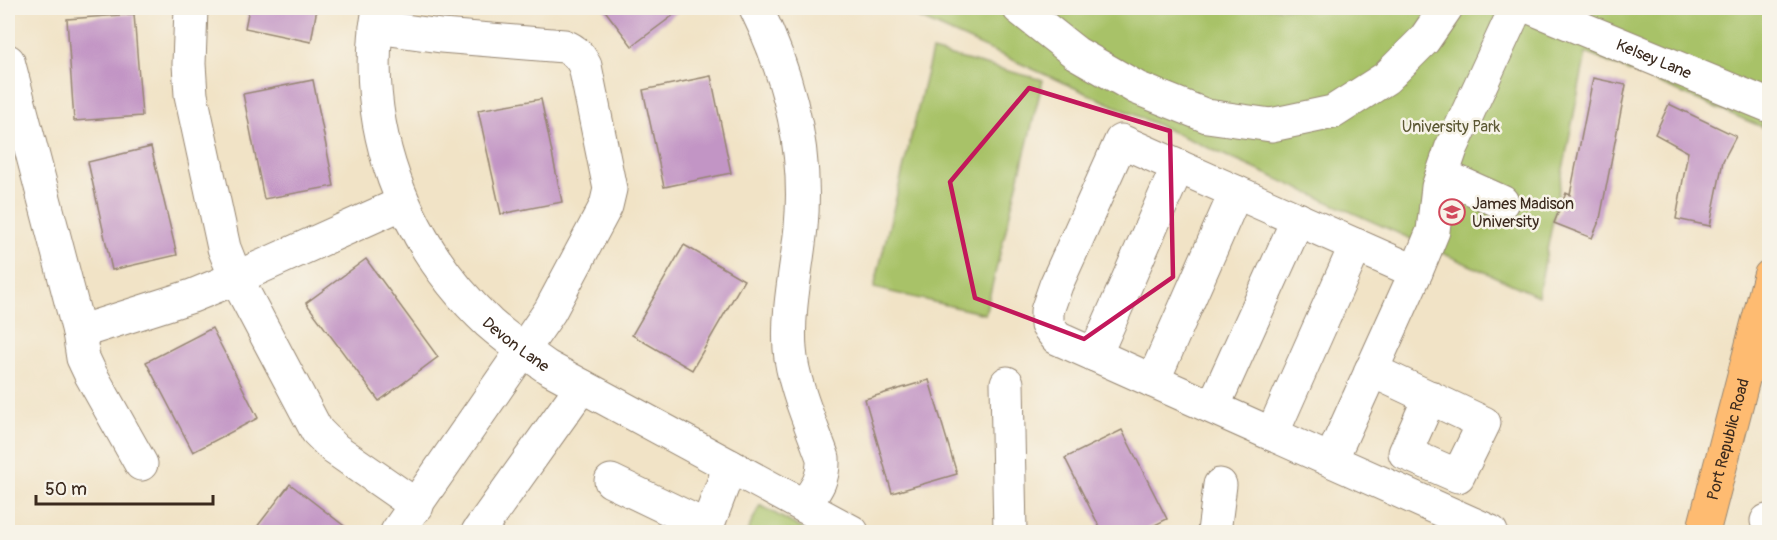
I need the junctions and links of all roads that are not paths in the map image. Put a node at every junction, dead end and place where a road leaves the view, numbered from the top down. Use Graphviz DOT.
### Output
graph roads {
  1 [pos="191,8"];
  2 [pos="756,8"];
  3 [pos="1019,8"];
  4 [pos="1446,8"];
  5 [pos="1529,9"];
  6 [pos="377,17"];
  7 [pos="8,61"];
  8 [pos="1770,106"];
  9 [pos="1178,166"];
  10 [pos="1442,175"];
  11 [pos="1236,192"];
  12 [pos="1502,202"];
  13 [pos="403,203"];
  14 [pos="1298,219"];
  15 [pos="1356,245"];
  16 [pos="1416,272"];
  17 [pos="236,278"];
  18 [pos="1768,290"];
  19 [pos="79,332"];
  20 [pos="523,351"];
  21 [pos="1095,355"];
  22 [pos="1371,370"];
  23 [pos="1153,381"];
  24 [pos="1007,383"];
  25 [pos="582,386"];
  26 [pos="1430,397"];
  27 [pos="1213,407"];
  28 [pos="1272,434"];
  29 [pos="1405,453"];
  30 [pos="1330,460"];
  31 [pos="141,464"];
  32 [pos="730,466"];
  33 [pos="611,481"];
  34 [pos="1220,485"];
  35 [pos="1388,486"];
  36 [pos="417,506"];
  37 [pos="804,506"];
  38 [pos="706,530"];
  39 [pos="397,532"];
  40 [pos="478,532"];
  41 [pos="852,532"];
  42 [pos="1010,532"];
  43 [pos="1214,532"];
  44 [pos="1491,532"];
  45 [pos="1703,532"];
  1 -- 17 [label="street"];
  2 -- 37 [label="street"];
  3 -- 4 [label="street"];
  5 -- 8 [label="street, Kelsey Lane"];
  5 -- 10 [label="street"];
  6 -- 13 [label="street, Devon Lane"];
  6 -- 20 [label="street"];
  7 -- 19 [label="street"];
  9 -- 11 [label="street"];
  9 -- 21 [label="street"];
  9 -- 21 [label="street"];
  10 -- 12 [label="street"];
  10 -- 16 [label="street"];
  11 -- 14 [label="street"];
  11 -- 23 [label="street"];
  13 -- 17 [label="street"];
  13 -- 20 [label="street, Devon Lane"];
  14 -- 15 [label="street"];
  14 -- 27 [label="street"];
  15 -- 16 [label="street"];
  15 -- 28 [label="street"];
  16 -- 22 [label="street"];
  17 -- 19 [label="street"];
  17 -- 36 [label="street"];
  18 -- 45 [label="main road, Port Republic Road"];
  19 -- 31 [label="street"];
  20 -- 25 [label="street, Devon Lane"];
  20 -- 36 [label="street"];
  21 -- 23 [label="street"];
  22 -- 26 [label="street"];
  22 -- 30 [label="street"];
  23 -- 27 [label="street"];
  24 -- 42 [label="street"];
  25 -- 32 [label="street, Devon Lane"];
  25 -- 40 [label="street"];
  26 -- 29 [label="street"];
  26 -- 29 [label="street"];
  27 -- 28 [label="street"];
  28 -- 30 [label="street"];
  29 -- 35 [label="street"];
  30 -- 35 [label="street"];
  32 -- 37 [label="street, Devon Lane"];
  32 -- 38 [label="street"];
  33 -- 38 [label="street"];
  34 -- 43 [label="street"];
  35 -- 44 [label="street"];
  36 -- 39 [label="street"];
  37 -- 41 [label="street, Devon Lane"];
}
